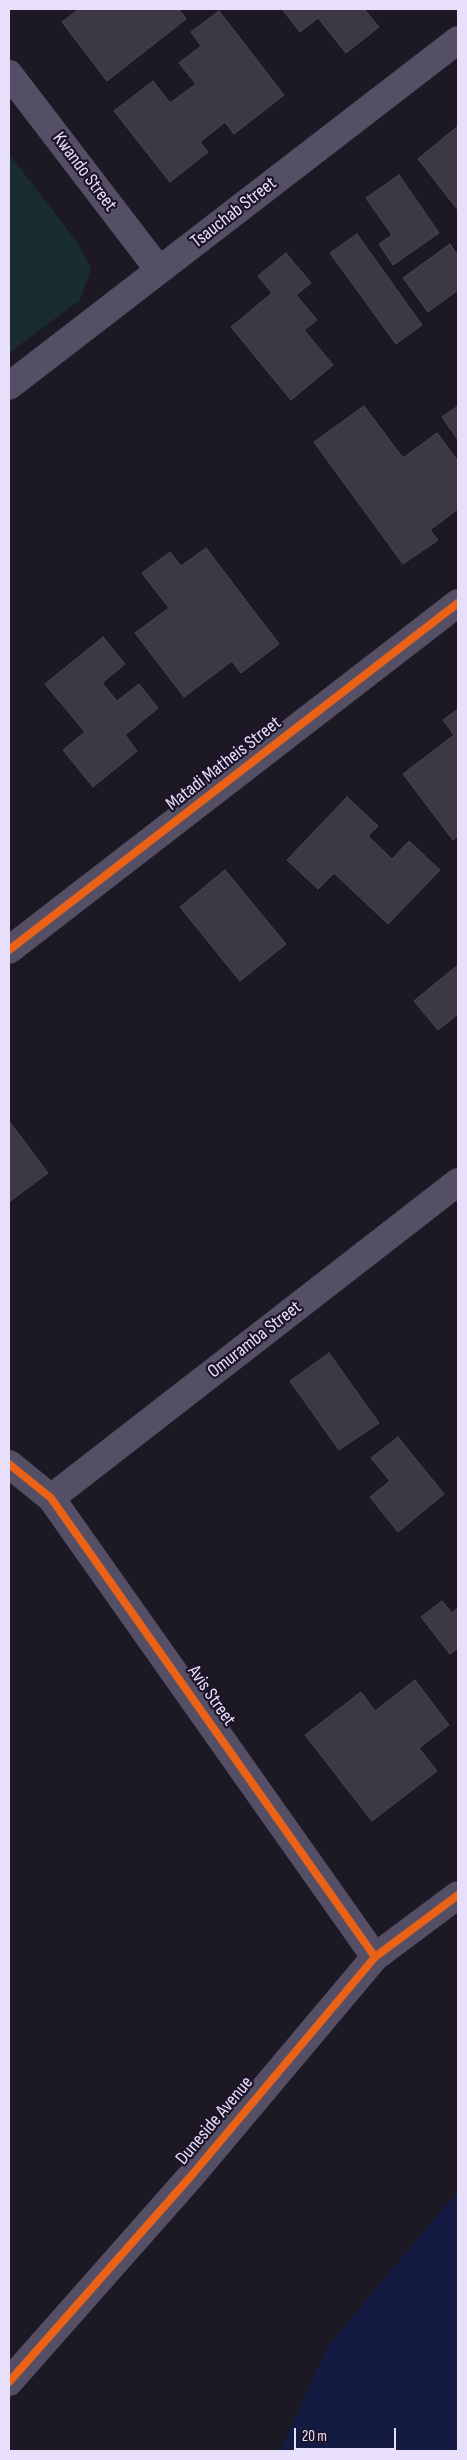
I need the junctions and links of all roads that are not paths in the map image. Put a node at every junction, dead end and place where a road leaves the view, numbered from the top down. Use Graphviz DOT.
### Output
graph roads {
  1 [pos="458,40"];
  2 [pos="9,74"];
  3 [pos="159,270"];
  4 [pos="9,386"];
  5 [pos="458,603"];
  6 [pos="9,950"];
  7 [pos="458,1182"];
  8 [pos="9,1464"];
  9 [pos="51,1498"];
  10 [pos="458,1895"];
  11 [pos="374,1957"];
  12 [pos="9,2382"];
  1 -- 3 [label="street, Tsauchab Street"];
  2 -- 3 [label="street, Kwando Street"];
  3 -- 4 [label="street, Tsauchab Street"];
  5 -- 6 [label="street, Matadi Matheis Street"];
  7 -- 9 [label="street, Omuramba Street"];
  8 -- 9 [label="street, Avis Street"];
  9 -- 11 [label="street, Avis Street"];
  10 -- 11 [label="street, Duneside Avenue"];
  11 -- 12 [label="street, Duneside Avenue"];
}
